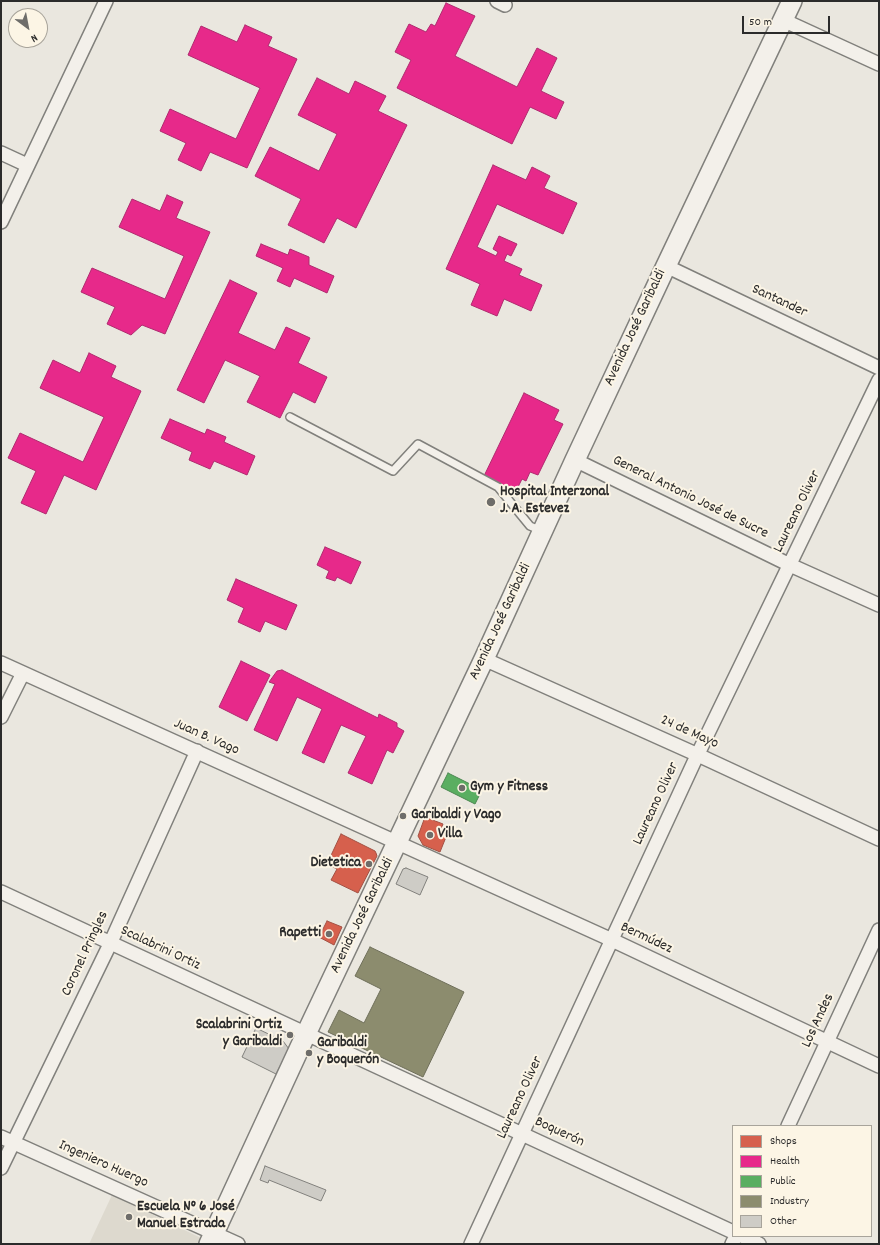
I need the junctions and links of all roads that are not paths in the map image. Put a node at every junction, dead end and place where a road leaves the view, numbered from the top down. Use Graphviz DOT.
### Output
graph roads {
  1 [pos="106,1"];
  2 [pos="792,1"];
  3 [pos="783,20"];
  4 [pos="879,64"];
  5 [pos="1,153"];
  6 [pos="27,165"];
  7 [pos="1,222"];
  8 [pos="666,266"];
  9 [pos="879,368"];
  10 [pos="879,380"];
  11 [pos="290,417"];
  12 [pos="575,460"];
  13 [pos="542,531"];
  14 [pos="790,565"];
  15 [pos="879,605"];
  16 [pos="484,659"];
  17 [pos="1,663"];
  18 [pos="23,673"];
  19 [pos="1,717"];
  20 [pos="197,751"];
  21 [pos="698,755"];
  22 [pos="879,839"];
  23 [pos="398,842"];
  24 [pos="1,892"];
  25 [pos="879,930"];
  26 [pos="612,940"];
  27 [pos="110,944"];
  28 [pos="306,1034"];
  29 [pos="828,1041"];
  30 [pos="879,1066"];
  31 [pos="788,1125"];
  32 [pos="522,1134"];
  33 [pos="7,1140"];
  34 [pos="1,1168"];
  35 [pos="732,1232"];
  36 [pos="744,1237"];
  37 [pos="212,1238"];
  38 [pos="238,1244"];
  39 [pos="471,1244"];
  40 [pos="759,1244"];
  1 -- 6 [label="street"];
  2 -- 3 [label="main road, Avenida José Garibaldi"];
  3 -- 4 [label="street"];
  3 -- 8 [label="main road, Avenida José Garibaldi"];
  5 -- 6 [label="street"];
  6 -- 7 [label="street"];
  8 -- 9 [label="street, Santander"];
  8 -- 12 [label="main road, Avenida José Garibaldi"];
  10 -- 14 [label="street, Laureano Oliver"];
  11 -- 13 [label="lane"];
  12 -- 13 [label="main road, Avenida José Garibaldi"];
  12 -- 14 [label="street, General Antonio José de Sucre"];
  13 -- 16 [label="main road, Avenida José Garibaldi"];
  14 -- 15 [label="street, General Antonio José de Sucre"];
  14 -- 21 [label="street, Laureano Oliver"];
  16 -- 21 [label="street, 24 de Mayo"];
  16 -- 23 [label="main road, Avenida José Garibaldi"];
  17 -- 18 [label="street, Juan B. Vago"];
  18 -- 19 [label="street"];
  18 -- 20 [label="street, Juan B. Vago"];
  20 -- 23 [label="street, Juan B. Vago"];
  20 -- 27 [label="street, Coronel Pringles"];
  21 -- 22 [label="street, 24 de Mayo"];
  21 -- 26 [label="street, Laureano Oliver"];
  23 -- 26 [label="street, Bermúdez"];
  23 -- 28 [label="main road, Avenida José Garibaldi"];
  24 -- 27 [label="street, Scalabrini Ortiz"];
  25 -- 29 [label="street, Los Andes"];
  26 -- 29 [label="street, Bermúdez"];
  26 -- 32 [label="street, Laureano Oliver"];
  27 -- 28 [label="street, Scalabrini Ortiz"];
  27 -- 33 [label="street, Coronel Pringles"];
  28 -- 32 [label="street, Boquerón"];
  28 -- 37 [label="main road, Avenida José Garibaldi"];
  29 -- 30 [label="street, Bermúdez"];
  29 -- 31 [label="street, Los Andes"];
  32 -- 35 [label="street, Boquerón"];
  32 -- 39 [label="street, Laureano Oliver"];
  33 -- 34 [label="street, Coronel Pringles"];
  33 -- 37 [label="street, Ingeniero Huergo"];
  36 -- 40 [label="street"];
  37 -- 38 [label="street, Ingeniero Huergo"];
}
